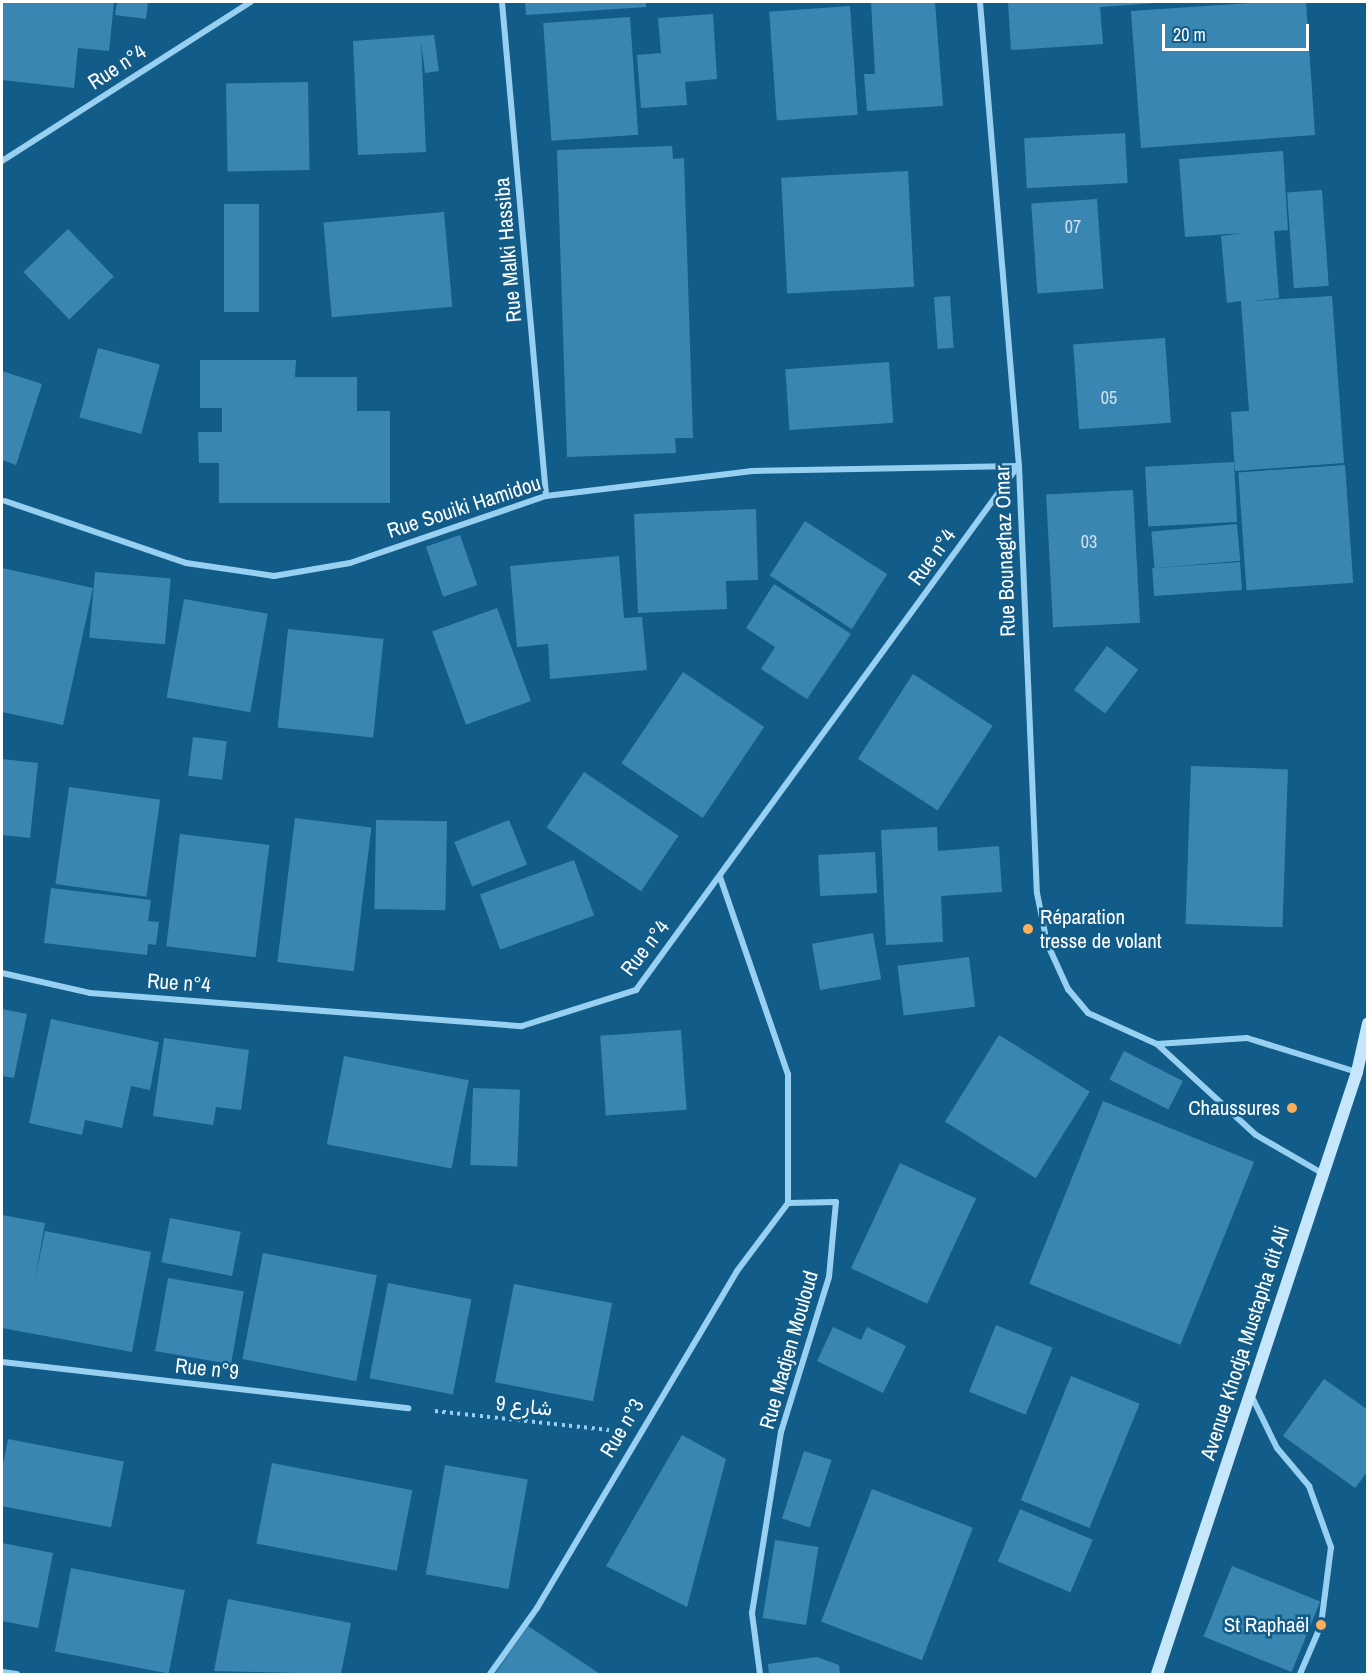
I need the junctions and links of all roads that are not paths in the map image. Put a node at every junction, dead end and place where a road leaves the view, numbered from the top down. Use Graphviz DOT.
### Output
graph roads {
  1 [pos="251,2"];
  2 [pos="502,2"];
  3 [pos="980,2"];
  4 [pos="2,161"];
  5 [pos="1019,466"];
  6 [pos="546,496"];
  7 [pos="5,501"];
  8 [pos="720,877"];
  9 [pos="2,973"];
  10 [pos="1368,1023"];
  11 [pos="1157,1044"];
  12 [pos="1357,1072"];
  13 [pos="1320,1172"];
  14 [pos="788,1203"];
  15 [pos="2,1362"];
  16 [pos="1251,1395"];
  17 [pos="408,1408"];
  18 [pos="2,1672"];
  19 [pos="17,1674"];
  20 [pos="490,1674"];
  21 [pos="760,1674"];
  22 [pos="1157,1674"];
  23 [pos="1300,1674"];
  1 -- 4 [label="street, Rue n°4"];
  2 -- 6 [label="street, Rue Malki Hassiba"];
  3 -- 5 [label="street, Rue Bounaghaz Omar"];
  5 -- 6 [label="street, Rue Souiki Hamidou"];
  5 -- 8 [label="street, Rue n°4"];
  5 -- 11 [label="street, Rue Bounaghaz Omar"];
  6 -- 7 [label="street, Rue Souiki Hamidou"];
  8 -- 9 [label="street, Rue n°4"];
  8 -- 14 [label="street"];
  10 -- 12 [label="main road, Avenue Khodja Mustapha dit Ali"];
  11 -- 12 [label="street"];
  11 -- 13 [label="street"];
  12 -- 13 [label="main road, Avenue Khodja Mustapha dit Ali"];
  13 -- 16 [label="main road, Avenue Khodja Mustapha dit Ali"];
  14 -- 20 [label="street, Rue n°3"];
  14 -- 21 [label="street, Rue Madjen Mouloud"];
  15 -- 17 [label="street, Rue n°9"];
  16 -- 22 [label="main road, Avenue Khodja Mustapha dit Ali"];
  16 -- 23 [label="street"];
  18 -- 19 [label="street"];
}
